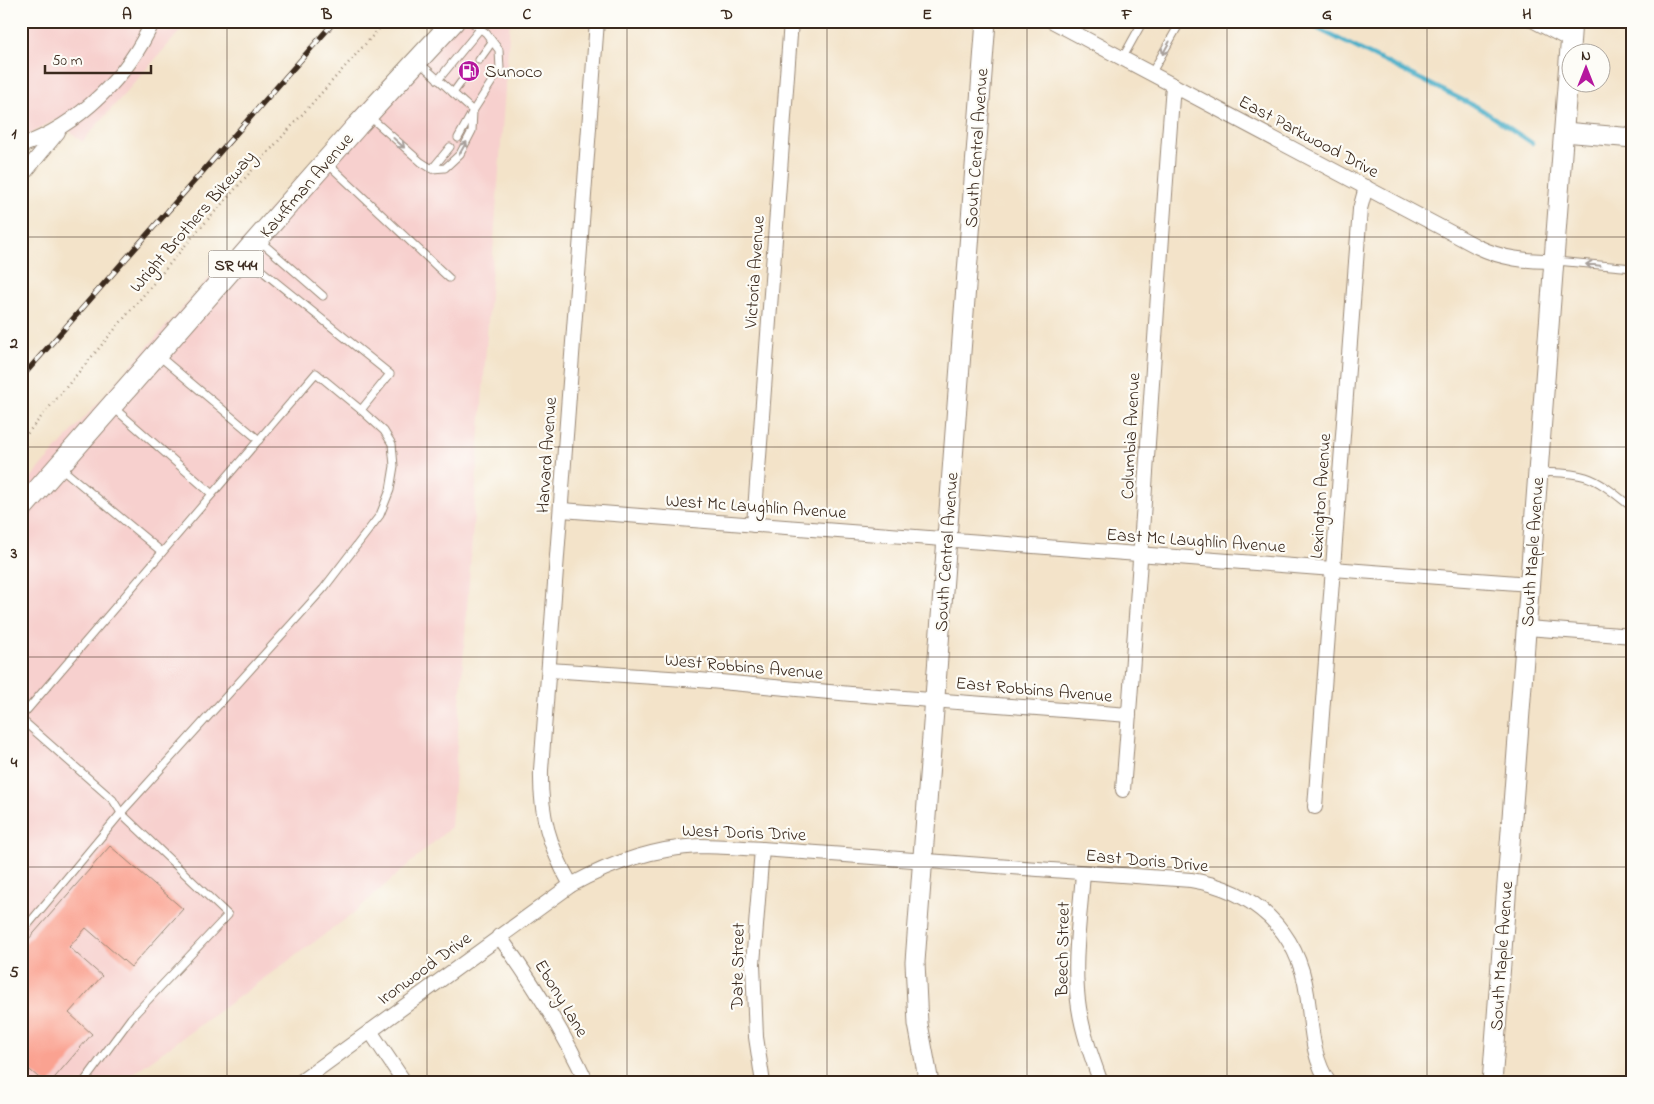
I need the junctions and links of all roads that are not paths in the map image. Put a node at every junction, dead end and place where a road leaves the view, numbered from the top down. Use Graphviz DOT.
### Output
graph roads {
  1 [pos="153,21"];
  2 [pos="454,21"];
  3 [pos="470,21"];
  4 [pos="597,21"];
  5 [pos="791,21"];
  6 [pos="986,21"];
  7 [pos="1052,21"];
  8 [pos="1143,21"];
  9 [pos="1181,21"];
  10 [pos="1534,21"];
  11 [pos="1572,21"];
  12 [pos="480,29"];
  13 [pos="1570,40"];
  14 [pos="492,42"];
  15 [pos="1122,58"];
  16 [pos="479,60"];
  17 [pos="417,61"];
  18 [pos="1151,74"];
  19 [pos="438,80"];
  20 [pos="461,82"];
  21 [pos="1173,85"];
  22 [pos="453,93"];
  23 [pos="473,111"];
  24 [pos="368,115"];
  25 [pos="64,125"];
  26 [pos="1564,132"];
  27 [pos="458,138"];
  28 [pos="1633,138"];
  29 [pos="21,146"];
  30 [pos="450,147"];
  31 [pos="326,162"];
  32 [pos="432,168"];
  33 [pos="21,177"];
  34 [pos="1366,187"];
  35 [pos="258,240"];
  36 [pos="244,256"];
  37 [pos="1554,261"];
  38 [pos="1633,268"];
  39 [pos="449,278"];
  40 [pos="323,296"];
  41 [pos="157,354"];
  42 [pos="111,406"];
  43 [pos="361,410"];
  44 [pos="259,440"];
  45 [pos="59,466"];
  46 [pos="1538,472"];
  47 [pos="212,494"];
  48 [pos="1633,498"];
  49 [pos="1632,507"];
  50 [pos="21,509"];
  51 [pos="562,510"];
  52 [pos="754,525"];
  53 [pos="948,540"];
  54 [pos="162,552"];
  55 [pos="1141,554"];
  56 [pos="1334,569"];
  57 [pos="1530,584"];
  58 [pos="1527,628"];
  59 [pos="1633,636"];
  60 [pos="549,670"];
  61 [pos="936,700"];
  62 [pos="1129,715"];
  63 [pos="21,718"];
  64 [pos="1123,790"];
  65 [pos="1315,807"];
  66 [pos="122,813"];
  67 [pos="762,849"];
  68 [pos="923,861"];
  69 [pos="1083,873"];
  70 [pos="572,885"];
  71 [pos="21,933"];
  72 [pos="499,936"];
  73 [pos="370,1031"];
  74 [pos="83,1083"];
  75 [pos="300,1083"];
  76 [pos="405,1083"];
  77 [pos="587,1083"];
  78 [pos="763,1083"];
  79 [pos="929,1083"];
  80 [pos="1101,1083"];
  81 [pos="1329,1083"];
  82 [pos="1492,1083"];
  1 -- 25 [label="street"];
  2 -- 17 [label="main road, Kauffman Avenue / SR 444"];
  3 -- 12 [label="lane"];
  4 -- 51 [label="street, Harvard Avenue"];
  5 -- 52 [label="street, Victoria Avenue"];
  6 -- 53 [label="street, South Central Avenue"];
  7 -- 15 [label="street, East Parkwood Drive"];
  8 -- 15 [label="lane"];
  9 -- 18 [label="lane, one-way"];
  10 -- 13 [label="street"];
  11 -- 13 [label="street, South Maple Avenue"];
  12 -- 14 [label="lane"];
  12 -- 19 [label="lane"];
  13 -- 26 [label="street, South Maple Avenue"];
  14 -- 16 [label="lane"];
  14 -- 23 [label="lane"];
  15 -- 18 [label="street, East Parkwood Drive"];
  17 -- 19 [label="lane"];
  17 -- 24 [label="main road, Kauffman Avenue / SR 444"];
  18 -- 21 [label="street, East Parkwood Drive"];
  19 -- 22 [label="lane"];
  20 -- 22 [label="lane"];
  21 -- 34 [label="street, East Parkwood Drive"];
  21 -- 55 [label="street, Columbia Avenue"];
  22 -- 23 [label="lane"];
  23 -- 27 [label="lane"];
  32 -- 23 [label="lane, one-way"];
  24 -- 31 [label="main road, Kauffman Avenue / SR 444"];
  24 -- 32 [label="lane, one-way"];
  25 -- 29 [label="street"];
  25 -- 33 [label="street"];
  26 -- 28 [label="street"];
  26 -- 37 [label="street, South Maple Avenue"];
  30 -- 32 [label="lane"];
  31 -- 35 [label="main road, Kauffman Avenue / SR 444"];
  31 -- 39 [label="lane"];
  34 -- 37 [label="street, East Parkwood Drive"];
  34 -- 56 [label="street, Lexington Avenue"];
  35 -- 36 [label="main road, Kauffman Avenue / SR 444"];
  35 -- 40 [label="lane"];
  36 -- 41 [label="main road, Kauffman Avenue / SR 444"];
  36 -- 43 [label="lane"];
  38 -- 37 [label="lane, one-way"];
  37 -- 46 [label="street, South Maple Avenue"];
  41 -- 42 [label="main road, Kauffman Avenue / SR 444"];
  41 -- 44 [label="lane"];
  42 -- 45 [label="main road, Kauffman Avenue / SR 444"];
  42 -- 47 [label="lane"];
  43 -- 44 [label="lane"];
  43 -- 66 [label="lane"];
  44 -- 47 [label="lane"];
  45 -- 50 [label="main road, Kauffman Avenue / SR 444"];
  45 -- 54 [label="lane"];
  46 -- 49 [label="lane"];
  46 -- 57 [label="street, South Maple Avenue"];
  47 -- 54 [label="lane"];
  48 -- 49 [label="lane"];
  51 -- 52 [label="street, West Mc Laughlin Avenue"];
  51 -- 60 [label="street, Harvard Avenue"];
  52 -- 53 [label="street, West Mc Laughlin Avenue"];
  53 -- 55 [label="street, East Mc Laughlin Avenue"];
  53 -- 61 [label="street, South Central Avenue"];
  54 -- 63 [label="lane"];
  55 -- 56 [label="street, East Mc Laughlin Avenue"];
  55 -- 62 [label="street, Columbia Avenue"];
  56 -- 57 [label="street, East Mc Laughlin Avenue"];
  56 -- 65 [label="street, Lexington Avenue"];
  57 -- 58 [label="street, South Maple Avenue"];
  58 -- 59 [label="street"];
  58 -- 82 [label="street, South Maple Avenue"];
  60 -- 61 [label="street, West Robbins Avenue"];
  60 -- 70 [label="street, Harvard Avenue"];
  61 -- 62 [label="street, East Robbins Avenue"];
  61 -- 68 [label="street, South Central Avenue"];
  62 -- 64 [label="street, Columbia Avenue"];
  63 -- 66 [label="lane"];
  66 -- 71 [label="lane"];
  66 -- 74 [label="lane"];
  67 -- 68 [label="street, West Doris Drive"];
  67 -- 70 [label="street, West Doris Drive"];
  67 -- 78 [label="street, Date Street"];
  68 -- 69 [label="street, East Doris Drive"];
  68 -- 79 [label="street, South Central Avenue"];
  69 -- 80 [label="street, Beech Street"];
  69 -- 81 [label="street, East Doris Drive"];
  70 -- 72 [label="street, Ironwood Drive"];
  72 -- 73 [label="street, Ironwood Drive"];
  72 -- 77 [label="street, Ebony Lane"];
  73 -- 75 [label="street, Ironwood Drive"];
  73 -- 76 [label="street"];
}
